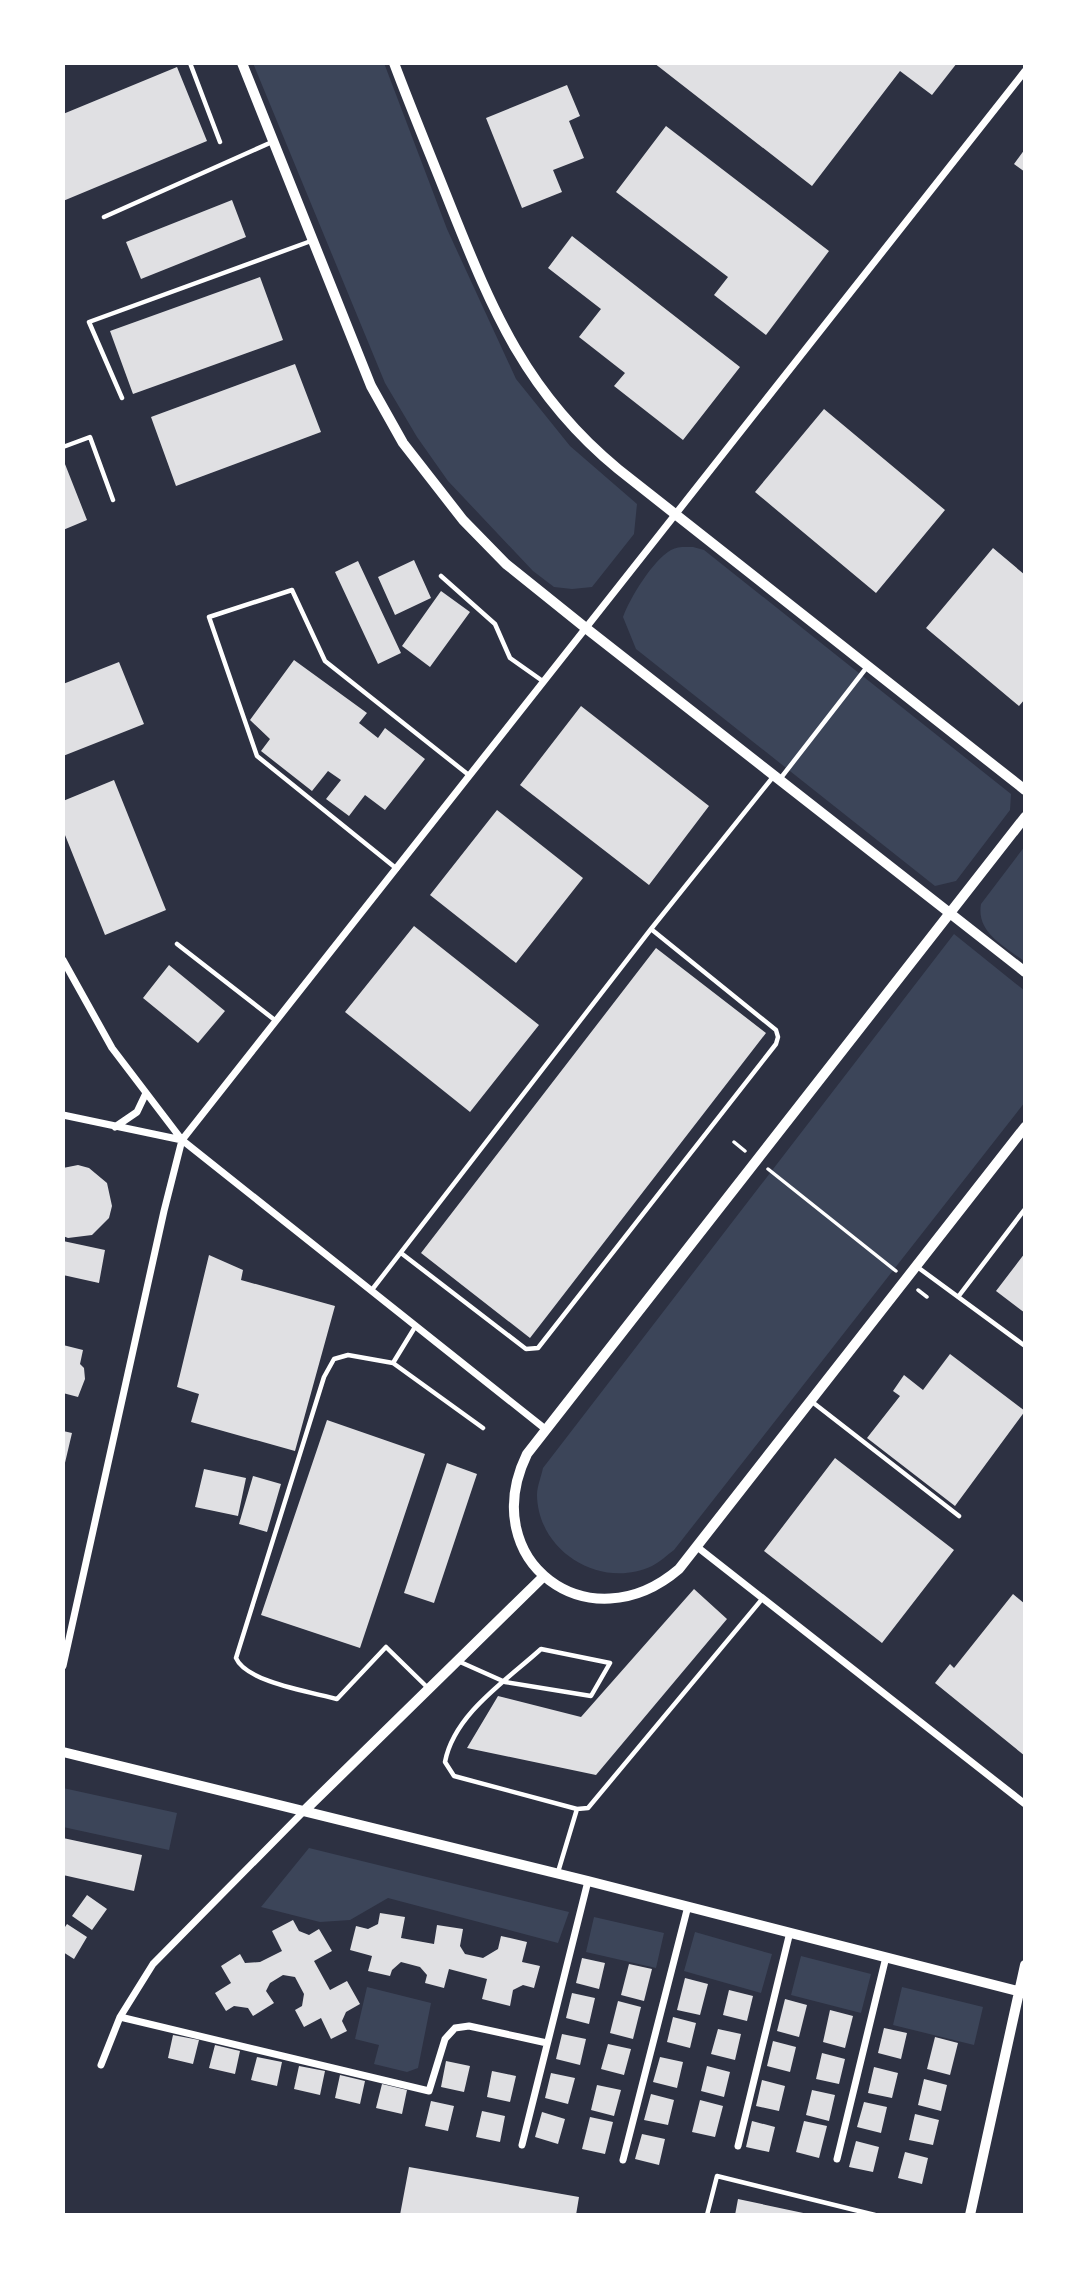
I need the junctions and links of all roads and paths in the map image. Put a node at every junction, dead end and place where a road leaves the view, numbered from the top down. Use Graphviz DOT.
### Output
graph roads {
  1 [pos="190,63"];
  2 [pos="242,63"];
  3 [pos="394,63"];
  4 [pos="1025,71"];
  5 [pos="220,142"];
  6 [pos="273,142"];
  7 [pos="104,218"];
  8 [pos="312,241"];
  9 [pos="122,398"];
  10 [pos="63,447"];
  11 [pos="113,500"];
  12 [pos="676,515"];
  13 [pos="441,576"];
  14 [pos="587,629"];
  15 [pos="868,666"];
  16 [pos="545,682"];
  17 [pos="470,776"];
  18 [pos="777,778"];
  19 [pos="1025,790"];
  20 [pos="1025,817"];
  21 [pos="397,869"];
  22 [pos="950,914"];
  23 [pos="651,929"];
  24 [pos="177,944"];
  25 [pos="63,960"];
  26 [pos="1025,972"];
  27 [pos="276,1022"];
  28 [pos="146,1093"];
  29 [pos="63,1115"];
  30 [pos="115,1126"];
  31 [pos="1025,1127"];
  32 [pos="182,1140"];
  33 [pos="733,1142"];
  34 [pos="757,1160"];
  35 [pos="1025,1209"];
  36 [pos="401,1253"];
  37 [pos="872,1253"];
  38 [pos="916,1266"];
  39 [pos="371,1292"];
  40 [pos="958,1297"];
  41 [pos="415,1327"];
  42 [pos="1025,1346"];
  43 [pos="393,1363"];
  44 [pos="810,1401"];
  45 [pos="482,1428"];
  46 [pos="544,1428"];
  47 [pos="959,1516"];
  48 [pos="696,1546"];
  49 [pos="543,1577"];
  50 [pos="763,1598"];
  51 [pos="458,1661"];
  52 [pos="63,1666"];
  53 [pos="505,1682"];
  54 [pos="429,1689"];
  55 [pos="63,1752"];
  56 [pos="1025,1804"];
  57 [pos="577,1810"];
  58 [pos="304,1811"];
  59 [pos="558,1873"];
  60 [pos="588,1881"];
  61 [pos="688,1906"];
  62 [pos="790,1933"];
  63 [pos="886,1957"];
  64 [pos="1025,1965"];
  65 [pos="1022,1993"];
  66 [pos="120,2017"];
  67 [pos="547,2043"];
  68 [pos="101,2064"];
  69 [pos="522,2145"];
  70 [pos="738,2146"];
  71 [pos="837,2159"];
  72 [pos="623,2160"];
  73 [pos="707,2215"];
  74 [pos="875,2215"];
  75 [pos="970,2215"];
  1 -- 5 [label="lane"];
  2 -- 6 [label="street"];
  3 -- 12 [label="street"];
  4 -- 12 [label="street"];
  6 -- 7 [label="lane"];
  6 -- 8 [label="street"];
  8 -- 9 [label="lane"];
  8 -- 14 [label="street"];
  10 -- 11 [label="lane"];
  12 -- 14 [label="street"];
  12 -- 15 [label="street"];
  13 -- 16 [label="lane"];
  14 -- 16 [label="street"];
  14 -- 18 [label="street"];
  15 -- 18 [label="lane"];
  15 -- 19 [label="street"];
  16 -- 17 [label="street"];
  17 -- 21 [label="street"];
  17 -- 21 [label="lane"];
  18 -- 22 [label="street"];
  18 -- 23 [label="lane"];
  20 -- 22 [label="street"];
  21 -- 27 [label="street"];
  22 -- 26 [label="street"];
  22 -- 34 [label="street"];
  23 -- 36 [label="lane"];
  23 -- 36 [label="lane"];
  24 -- 27 [label="lane"];
  25 -- 28 [label="street"];
  27 -- 32 [label="street"];
  28 -- 30 [label="street"];
  28 -- 32 [label="street"];
  29 -- 30 [label="street"];
  30 -- 32 [label="street"];
  31 -- 38 [label="street"];
  32 -- 39 [label="street"];
  32 -- 52 [label="street"];
  33 -- 34 [label="path"];
  34 -- 37 [label="path"];
  34 -- 46 [label="street"];
  35 -- 40 [label="lane"];
  36 -- 39 [label="lane"];
  38 -- 40 [label="lane"];
  38 -- 44 [label="street"];
  39 -- 41 [label="street"];
  40 -- 42 [label="lane"];
  41 -- 43 [label="lane"];
  41 -- 46 [label="street"];
  43 -- 45 [label="lane"];
  43 -- 54 [label="lane"];
  44 -- 47 [label="lane"];
  44 -- 48 [label="street"];
  46 -- 49 [label="street"];
  48 -- 49 [label="street"];
  48 -- 50 [label="street"];
  49 -- 51 [label="street"];
  50 -- 56 [label="street"];
  50 -- 57 [label="lane"];
  51 -- 53 [label="lane"];
  51 -- 54 [label="street"];
  53 -- 53 [label="lane"];
  53 -- 57 [label="lane"];
  54 -- 58 [label="street"];
  55 -- 58 [label="street"];
  57 -- 59 [label="lane"];
  58 -- 59 [label="street"];
  58 -- 66 [label="street"];
  59 -- 60 [label="street"];
  60 -- 61 [label="street"];
  60 -- 67 [label="street"];
  61 -- 62 [label="street"];
  61 -- 72 [label="street"];
  62 -- 63 [label="street"];
  62 -- 70 [label="street"];
  63 -- 65 [label="street"];
  63 -- 71 [label="street"];
  64 -- 65 [label="street"];
  65 -- 75 [label="street"];
  66 -- 67 [label="street"];
  66 -- 68 [label="street"];
  67 -- 69 [label="street"];
  73 -- 74 [label="lane"];
}
